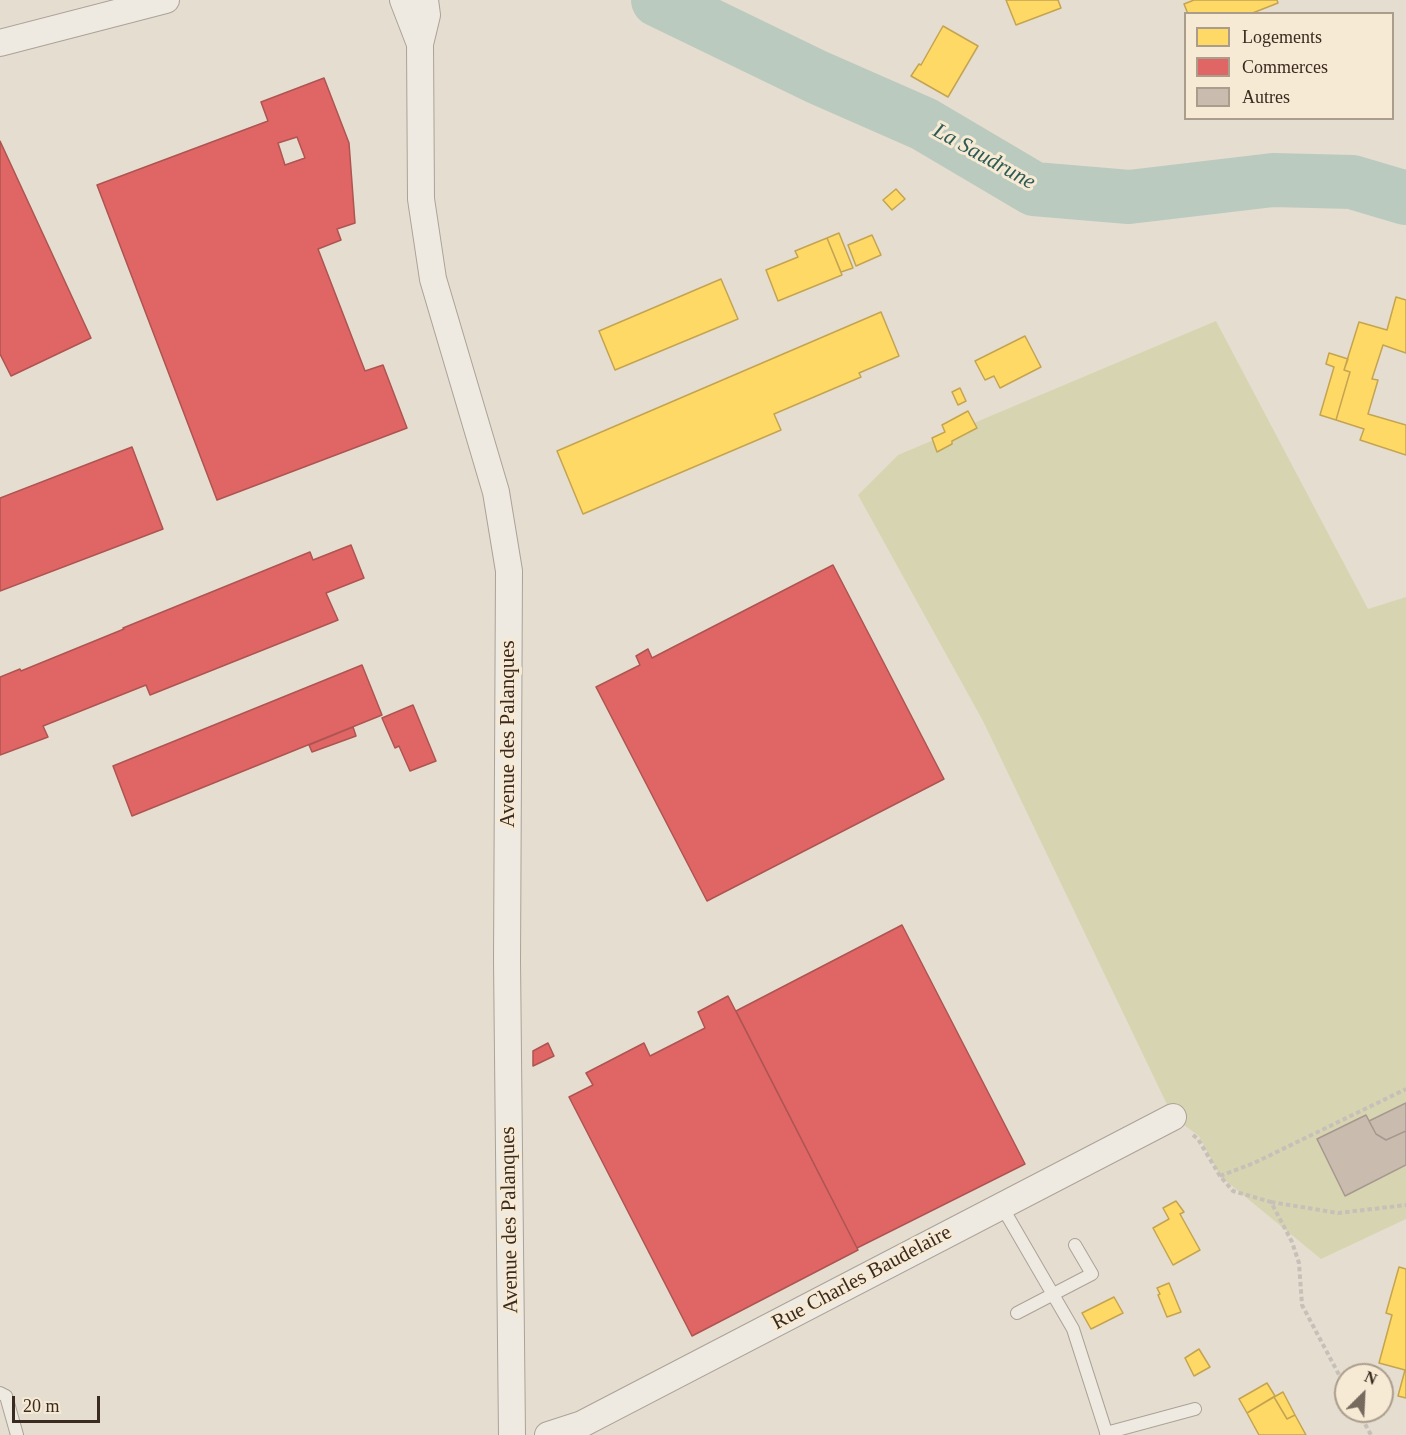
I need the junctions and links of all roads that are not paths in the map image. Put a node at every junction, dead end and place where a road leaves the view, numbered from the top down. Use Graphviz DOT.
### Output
graph roads {
  1 [pos="166,0"];
  2 [pos="403,0"];
  3 [pos="425,0"];
  4 [pos="0,43"];
  5 [pos="420,44"];
  6 [pos="1173,1117"];
  7 [pos="1001,1205"];
  8 [pos="1075,1245"];
  9 [pos="1053,1294"];
  10 [pos="1017,1314"];
  11 [pos="0,1392"];
  12 [pos="1195,1410"];
  13 [pos="1107,1434"];
  14 [pos="16,1435"];
  15 [pos="512,1435"];
  16 [pos="548,1435"];
  1 -- 4 [label="street"];
  2 -- 5 [label="street, Avenue des Palanques"];
  3 -- 5 [label="street, Avenue des Palanques"];
  5 -- 15 [label="street, Avenue des Palanques"];
  6 -- 7 [label="street, Rue Charles Baudelaire"];
  7 -- 9 [label="lane"];
  7 -- 16 [label="street, Rue Charles Baudelaire"];
  8 -- 9 [label="lane"];
  9 -- 10 [label="lane"];
  9 -- 13 [label="lane"];
  11 -- 14 [label="lane"];
  12 -- 13 [label="lane"];
}
